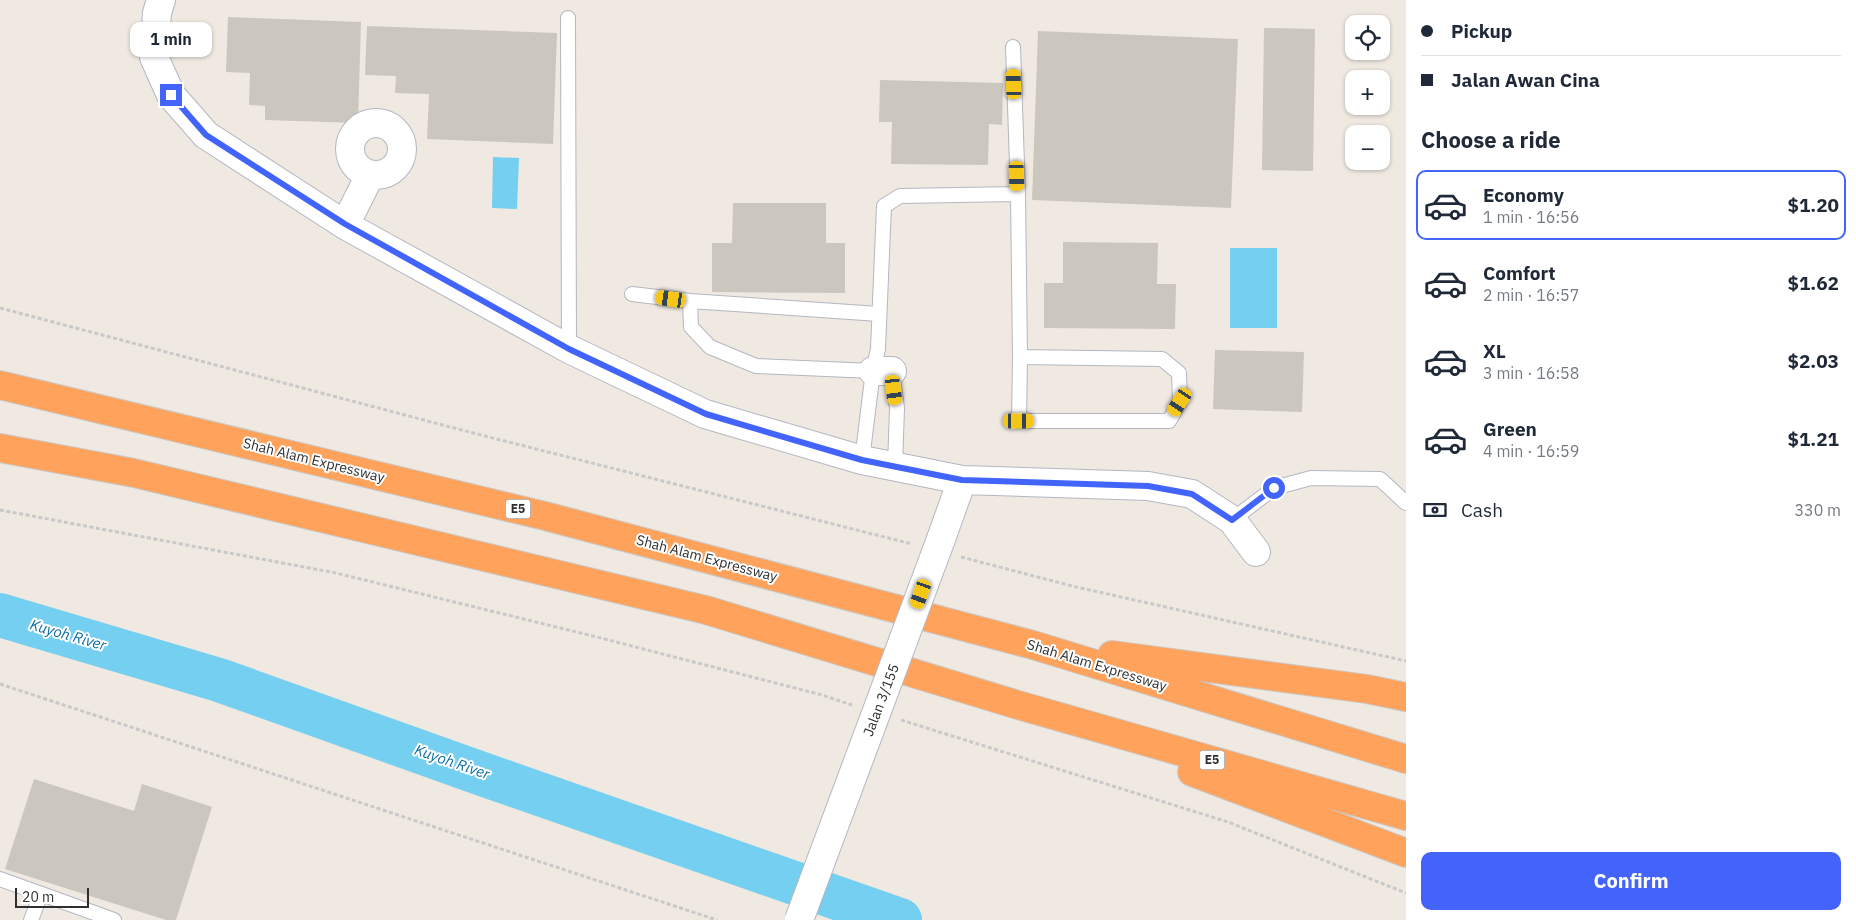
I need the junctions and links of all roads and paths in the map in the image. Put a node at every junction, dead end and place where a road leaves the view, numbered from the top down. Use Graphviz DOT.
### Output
graph roads {
  1 [pos="162,0"];
  2 [pos="568,18"];
  3 [pos="1012,46"];
  4 [pos="370,175"];
  5 [pos="1018,194"];
  6 [pos="345,224"];
  7 [pos="632,294"];
  8 [pos="690,301"];
  9 [pos="0,308"];
  10 [pos="879,314"];
  11 [pos="569,349"];
  12 [pos="1020,357"];
  13 [pos="881,364"];
  14 [pos="0,385"];
  15 [pos="0,448"];
  16 [pos="862,460"];
  17 [pos="895,466"];
  18 [pos="962,480"];
  19 [pos="1406,503"];
  20 [pos="0,510"];
  21 [pos="1232,520"];
  22 [pos="941,547"];
  23 [pos="1256,552"];
  24 [pos="1034,645"];
  25 [pos="1406,661"];
  26 [pos="0,684"];
  27 [pos="1406,697"];
  28 [pos="1018,705"];
  29 [pos="859,707"];
  30 [pos="896,718"];
  31 [pos="1406,759"];
  32 [pos="1406,816"];
  33 [pos="1406,853"];
  34 [pos="0,879"];
  35 [pos="1406,893"];
  36 [pos="41,894"];
  37 [pos="31,920"];
  38 [pos="114,920"];
  39 [pos="717,920"];
  40 [pos="798,920"];
  1 -- 6 [label="street"];
  2 -- 11 [label="lane"];
  3 -- 5 [label="lane"];
  4 -- 6 [label="street"];
  5 -- 10 [label="lane"];
  5 -- 12 [label="lane"];
  6 -- 11 [label="street"];
  7 -- 8 [label="lane"];
  8 -- 10 [label="lane"];
  8 -- 13 [label="lane"];
  9 -- 22 [label="path"];
  10 -- 13 [label="lane"];
  11 -- 16 [label="street"];
  12 -- 12 [label="lane"];
  13 -- 16 [label="lane"];
  13 -- 17 [label="lane"];
  14 -- 24 [label="highway, Shah Alam Expressway / E5"];
  15 -- 28 [label="highway, E5"];
  16 -- 17 [label="street"];
  17 -- 18 [label="street"];
  18 -- 21 [label="street"];
  18 -- 22 [label="street, Jalan 3/155"];
  19 -- 21 [label="lane"];
  20 -- 29 [label="path"];
  21 -- 23 [label="street"];
  22 -- 25 [label="path"];
  22 -- 40 [label="street, Jalan 3/155, bridge"];
  24 -- 27 [label="highway"];
  24 -- 31 [label="highway, Shah Alam Expressway / E5"];
  26 -- 39 [label="path"];
  28 -- 32 [label="highway, E5"];
  28 -- 33 [label="highway"];
  30 -- 35 [label="path"];
  34 -- 36 [label="lane"];
  36 -- 37 [label="lane"];
  36 -- 38 [label="lane"];
}
